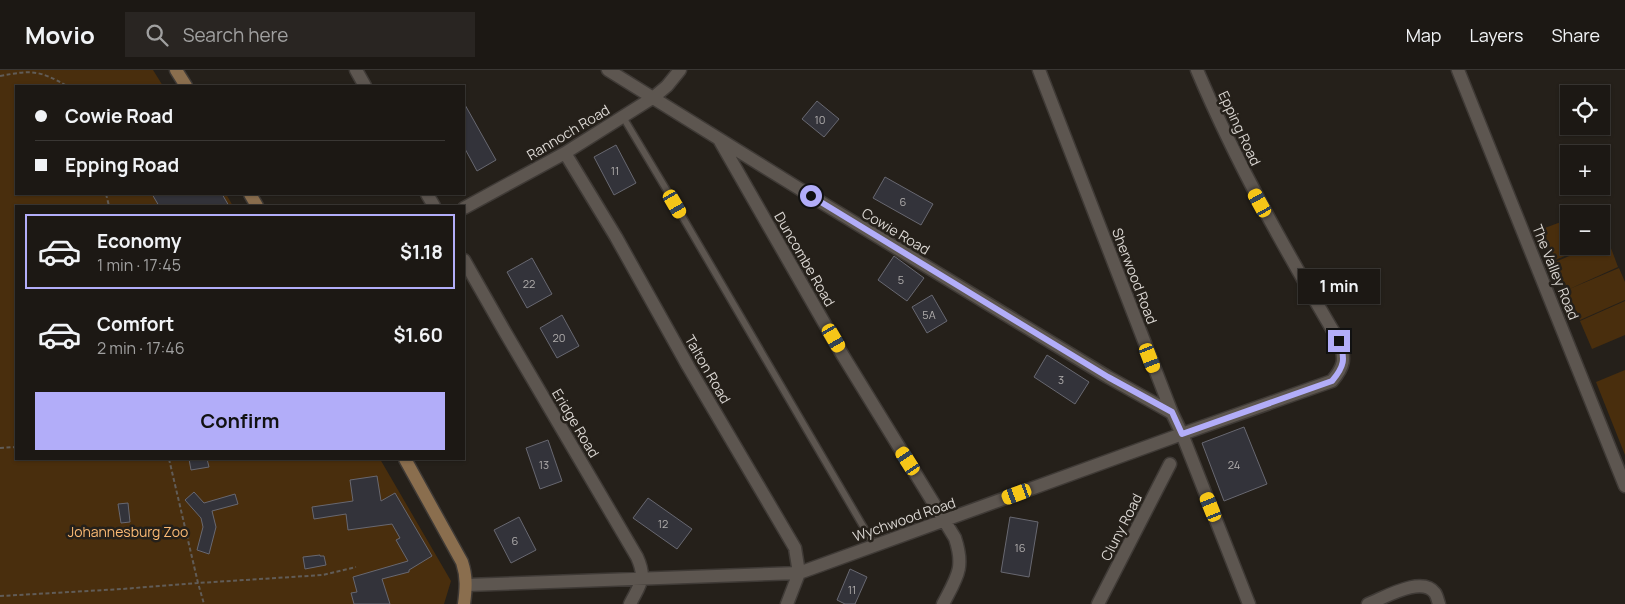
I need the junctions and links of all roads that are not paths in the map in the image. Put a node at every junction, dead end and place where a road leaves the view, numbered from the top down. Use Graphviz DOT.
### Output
graph roads {
  1 [pos="176,70"];
  2 [pos="356,70"];
  3 [pos="608,70"];
  4 [pos="680,70"];
  5 [pos="1039,70"];
  6 [pos="1197,70"];
  7 [pos="1458,70"];
  8 [pos="185,85"];
  9 [pos="364,85"];
  10 [pos="654,97"];
  11 [pos="622,117"];
  12 [pos="719,139"];
  13 [pos="565,154"];
  14 [pos="465,207"];
  15 [pos="465,262"];
  16 [pos="1332,381"];
  17 [pos="1172,412"];
  18 [pos="1182,434"];
  19 [pos="406,460"];
  20 [pos="1170,464"];
  21 [pos="1625,486"];
  22 [pos="944,521"];
  23 [pos="874,545"];
  24 [pos="800,573"];
  25 [pos="643,577"];
  26 [pos="467,585"];
  27 [pos="1437,598"];
  28 [pos="464,604"];
  29 [pos="630,604"];
  30 [pos="787,604"];
  31 [pos="943,604"];
  32 [pos="1098,604"];
  33 [pos="1249,604"];
  34 [pos="1368,604"];
  1 -- 8 [label="main road"];
  2 -- 9 [label="street"];
  3 -- 10 [label="street, Cowie Road"];
  4 -- 10 [label="street, Rannoch Road"];
  5 -- 17 [label="street, Sherwood Road"];
  6 -- 16 [label="street, Epping Road"];
  7 -- 21 [label="street, The Valley Road"];
  10 -- 11 [label="street, Rannoch Road"];
  10 -- 12 [label="street, Cowie Road"];
  11 -- 13 [label="street, Rannoch Road"];
  11 -- 23 [label="lane"];
  12 -- 17 [label="street, Cowie Road"];
  12 -- 22 [label="street, Duncombe Road"];
  13 -- 14 [label="street, Rannoch Road"];
  13 -- 24 [label="street, Talton Road"];
  15 -- 25 [label="street, Eridge Road"];
  16 -- 18 [label="street, Wychwood Road"];
  17 -- 18 [label="street, Sherwood Road"];
  18 -- 22 [label="street, Wychwood Road"];
  18 -- 33 [label="street, Sherwood Road"];
  19 -- 26 [label="main road"];
  20 -- 32 [label="street, Cluny Road"];
  22 -- 23 [label="street, Wychwood Road"];
  22 -- 31 [label="street, Duncombe Road"];
  23 -- 24 [label="street, Wychwood Road"];
  24 -- 25 [label="street, Wychwood Road"];
  24 -- 30 [label="street"];
  25 -- 26 [label="street, Wychwood Road"];
  25 -- 29 [label="street"];
  26 -- 28 [label="main road"];
  27 -- 34 [label="street"];
}
